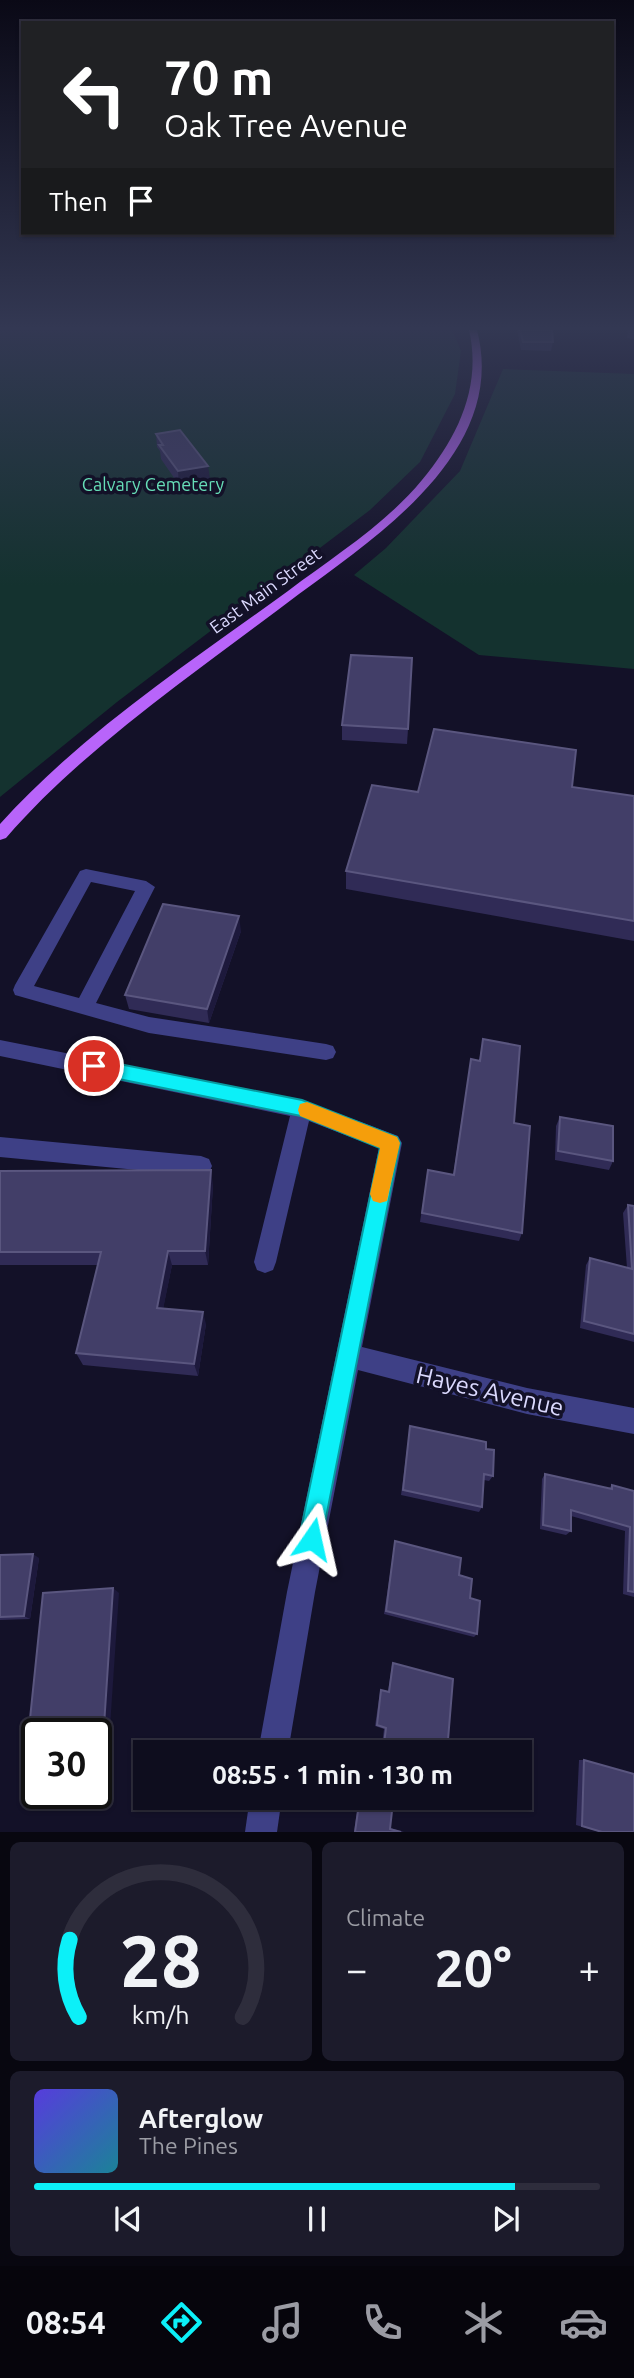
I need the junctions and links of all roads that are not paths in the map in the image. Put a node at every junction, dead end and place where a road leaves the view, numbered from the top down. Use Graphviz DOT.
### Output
graph roads {
  1 [pos="464,415"];
  2 [pos="0,834"];
  3 [pos="84,1007"];
  4 [pos="0,1048"];
  5 [pos="326,1052"];
  6 [pos="302,1108"];
  7 [pos="0,1147"];
  8 [pos="201,1166"];
  9 [pos="265,1262"];
  10 [pos="347,1355"];
  11 [pos="634,1420"];
  12 [pos="276,1740"];
  13 [pos="264,1810"];
  14 [pos="261,1832"];
  1 -- 2 [label="main road, East Main Street"];
  3 -- 3 [label="street"];
  3 -- 5 [label="street"];
  4 -- 6 [label="street"];
  6 -- 9 [label="street"];
  6 -- 10 [label="street"];
  7 -- 8 [label="street"];
  10 -- 11 [label="street, Hayes Avenue"];
  10 -- 12 [label="street"];
  13 -- 14 [label="street"];
}
